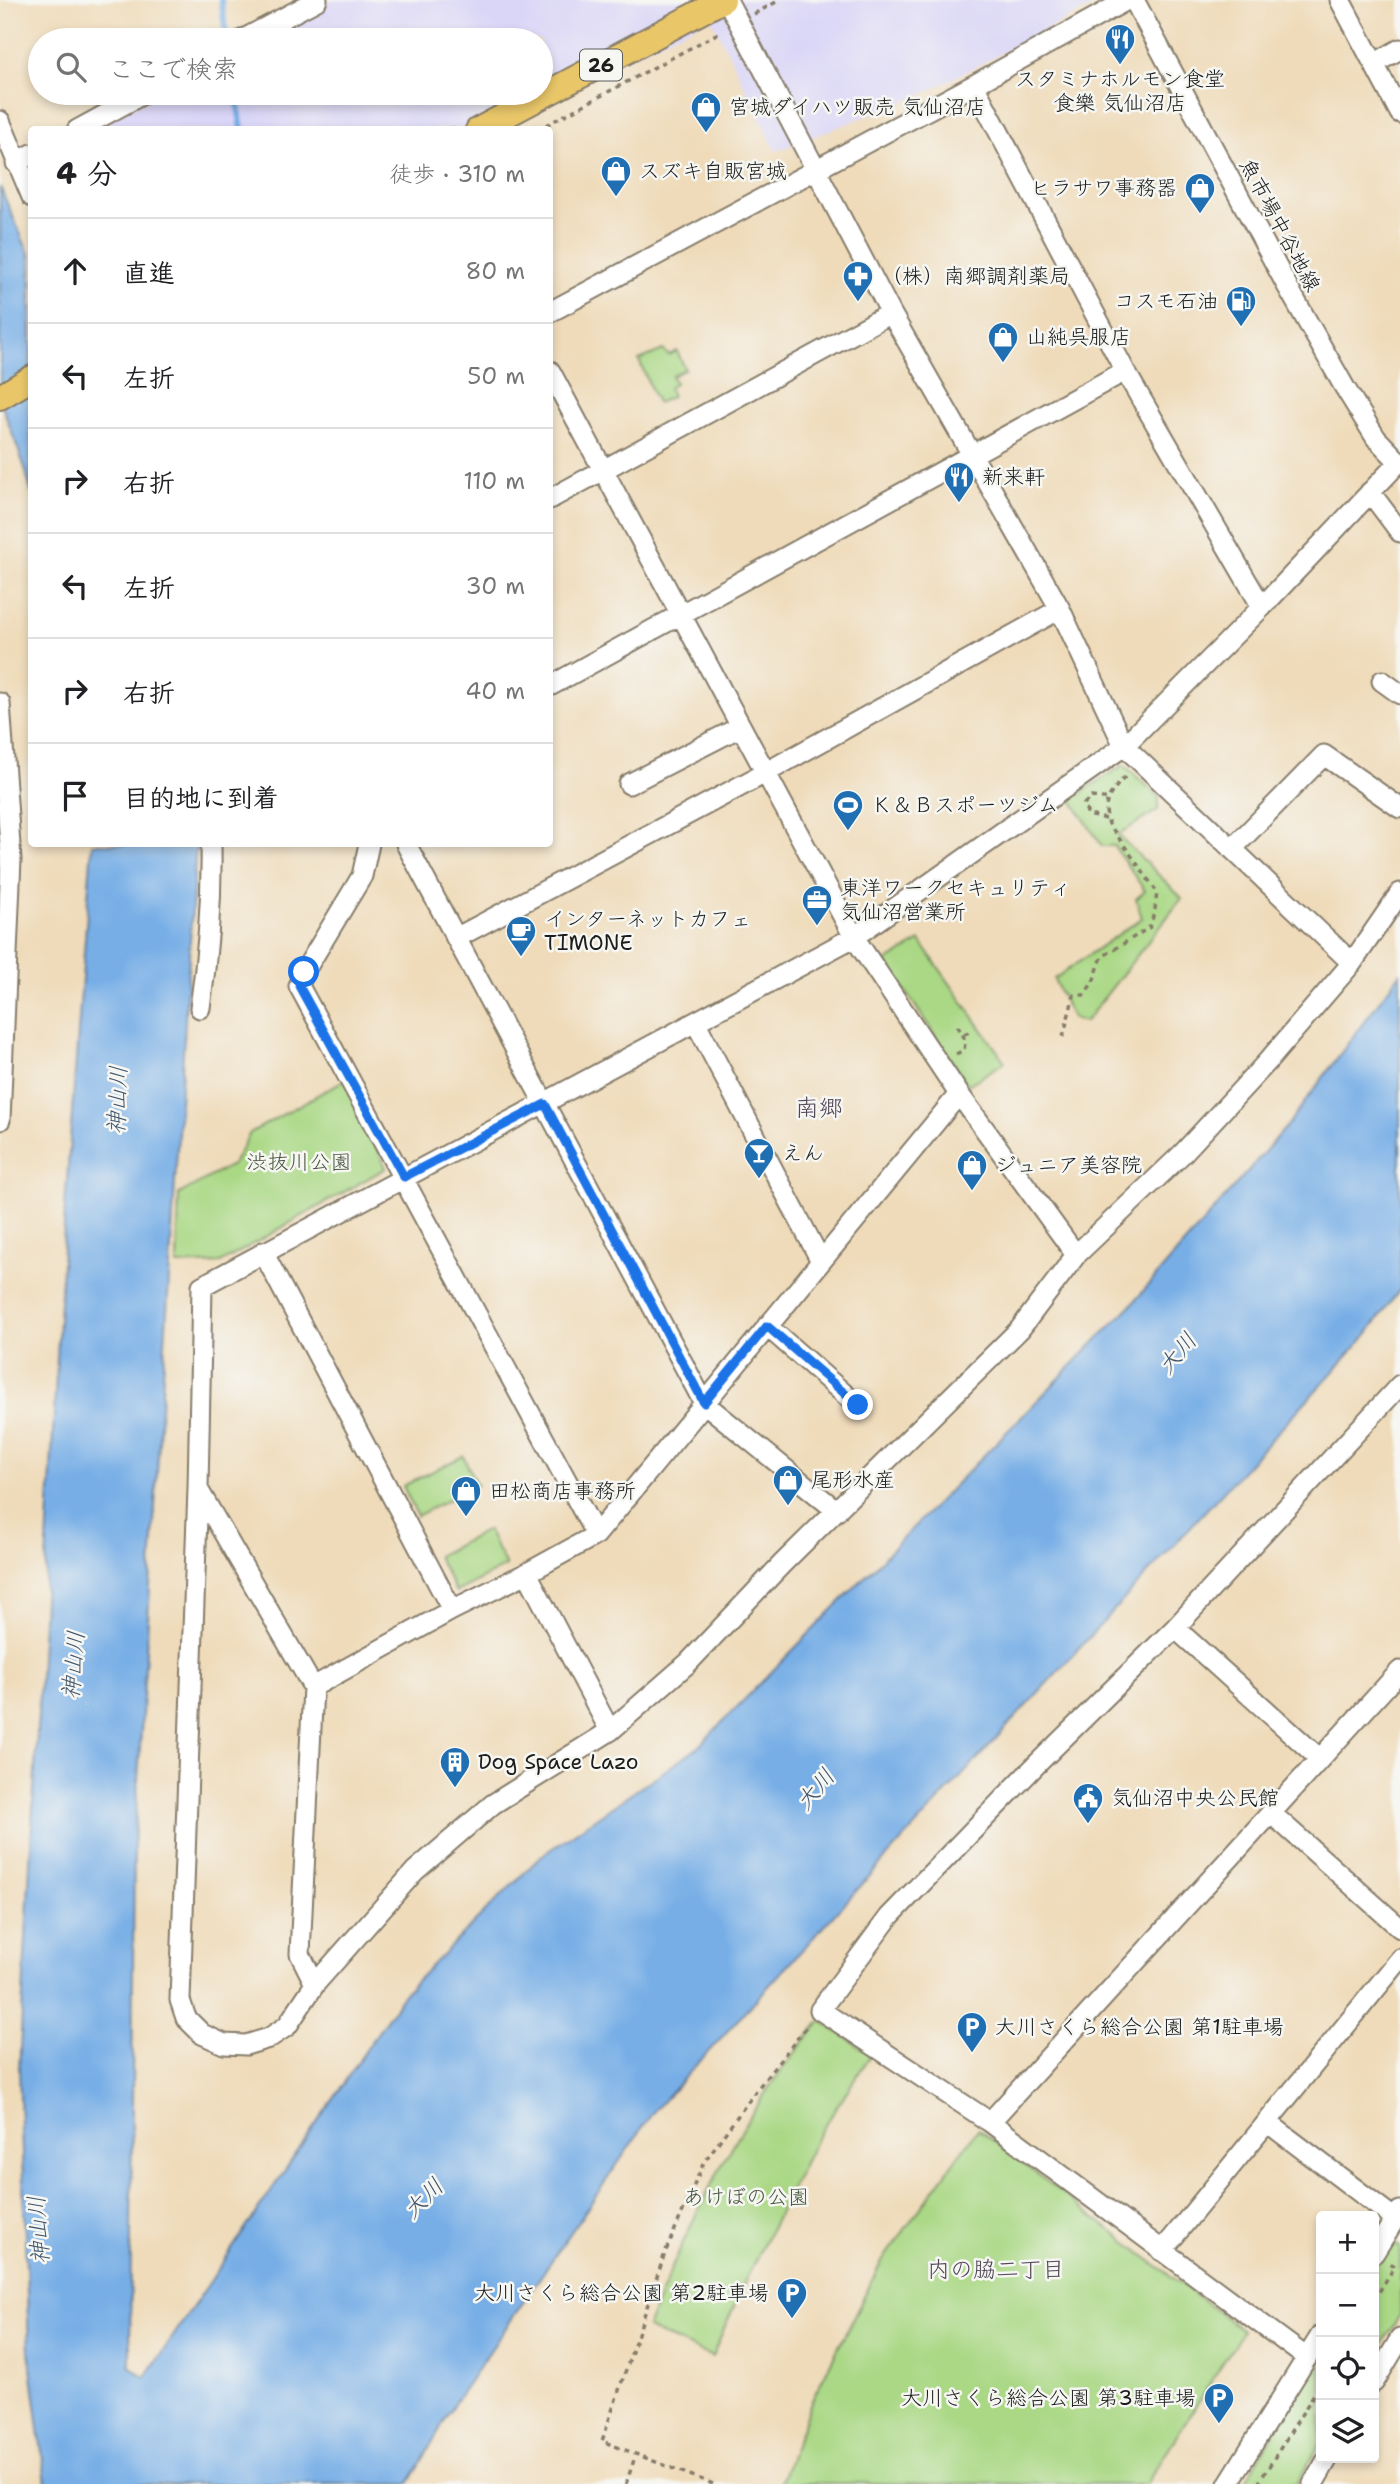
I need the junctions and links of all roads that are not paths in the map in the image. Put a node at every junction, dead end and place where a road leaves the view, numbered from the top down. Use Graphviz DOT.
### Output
graph roads {
  1 [pos="317,0"];
  2 [pos="725,0"];
  3 [pos="1127,0"];
  4 [pos="1134,0"];
  5 [pos="1340,0"];
  6 [pos="265,28"];
  7 [pos="1400,49"];
  8 [pos="1374,64"];
  9 [pos="974,85"];
  10 [pos="553,91"];
  11 [pos="123,105"];
  12 [pos="526,105"];
  13 [pos="1400,113"];
  14 [pos="0,121"];
  15 [pos="84,126"];
  16 [pos="486,126"];
  17 [pos="24,159"];
  18 [pos="816,169"];
  19 [pos="28,178"];
  20 [pos="553,311"];
  21 [pos="891,313"];
  22 [pos="1125,371"];
  23 [pos="553,377"];
  24 [pos="28,380"];
  25 [pos="0,397"];
  26 [pos="973,454"];
  27 [pos="1400,462"];
  28 [pos="603,470"];
  29 [pos="1370,492"];
  30 [pos="553,497"];
  31 [pos="1400,532"];
  32 [pos="1262,607"];
  33 [pos="1060,610"];
  34 [pos="679,614"];
  35 [pos="1382,681"];
  36 [pos="553,684"];
  37 [pos="1400,694"];
  38 [pos="0,703"];
  39 [pos="740,727"];
  40 [pos="1124,746"];
  41 [pos="765,773"];
  42 [pos="629,784"];
  43 [pos="1400,808"];
  44 [pos="211,847"];
  45 [pos="368,847"];
  46 [pos="408,847"];
  47 [pos="1232,849"];
  48 [pos="1400,893"];
  49 [pos="854,937"];
  50 [pos="456,938"];
  51 [pos="1352,963"];
  52 [pos="200,1008"];
  53 [pos="696,1023"];
  54 [pos="1,1073"];
  55 [pos="960,1094"];
  56 [pos="545,1104"];
  57 [pos="0,1120"];
  58 [pos="404,1177"];
  59 [pos="263,1252"];
  60 [pos="1076,1255"];
  61 [pos="821,1261"];
  62 [pos="767,1326"];
  63 [pos="1400,1385"];
  64 [pos="704,1403"];
  65 [pos="858,1405"];
  66 [pos="198,1488"];
  67 [pos="837,1511"];
  68 [pos="596,1535"];
  69 [pos="527,1573"];
  70 [pos="452,1610"];
  71 [pos="1175,1628"];
  72 [pos="1400,1671"];
  73 [pos="313,1687"];
  74 [pos="610,1731"];
  75 [pos="1320,1759"];
  76 [pos="1272,1814"];
  77 [pos="1400,1928"];
  78 [pos="1400,1959"];
  79 [pos="315,1984"];
  80 [pos="990,2122"];
  81 [pos="1267,2122"];
  82 [pos="1397,2215"];
  83 [pos="1379,2244"];
  84 [pos="1162,2251"];
  85 [pos="1320,2337"];
  86 [pos="1400,2339"];
  87 [pos="1307,2358"];
  88 [pos="1379,2374"];
  89 [pos="1325,2463"];
  90 [pos="1228,2484"];
  91 [pos="1313,2484"];
  1 -- 6 [label="street"];
  2 -- 10 [label="main road, 26"];
  2 -- 18 [label="street"];
  3 -- 9 [label="street"];
  4 -- 27 [label="street, 魚市場中谷地線"];
  5 -- 8 [label="street"];
  7 -- 8 [label="street"];
  8 -- 13 [label="street"];
  9 -- 18 [label="street"];
  9 -- 22 [label="street"];
  11 -- 15 [label="street"];
  12 -- 16 [label="main road, 26"];
  14 -- 17 [label="street"];
  17 -- 19 [label="street"];
  18 -- 20 [label="street"];
  18 -- 21 [label="street"];
  21 -- 26 [label="street"];
  21 -- 28 [label="street"];
  22 -- 26 [label="street"];
  22 -- 32 [label="street"];
  23 -- 28 [label="street"];
  24 -- 25 [label="main road"];
  26 -- 33 [label="street"];
  26 -- 34 [label="street"];
  27 -- 29 [label="street"];
  28 -- 30 [label="street"];
  28 -- 34 [label="street"];
  29 -- 31 [label="street"];
  29 -- 32 [label="street"];
  32 -- 40 [label="street"];
  33 -- 40 [label="street"];
  33 -- 41 [label="street"];
  34 -- 36 [label="street"];
  34 -- 39 [label="street"];
  35 -- 37 [label="street"];
  38 -- 54 [label="street"];
  39 -- 41 [label="street"];
  39 -- 42 [label="street"];
  40 -- 47 [label="street"];
  40 -- 49 [label="street"];
  41 -- 49 [label="street"];
  41 -- 50 [label="street"];
  43 -- 47 [label="street"];
  44 -- 52 [label="street"];
  45 -- 58 [label="street"];
  46 -- 50 [label="street"];
  47 -- 51 [label="street"];
  48 -- 51 [label="street"];
  49 -- 53 [label="street"];
  49 -- 55 [label="street"];
  50 -- 56 [label="street"];
  51 -- 60 [label="street"];
  53 -- 56 [label="street"];
  53 -- 61 [label="street"];
  54 -- 57 [label="street"];
  55 -- 60 [label="street"];
  55 -- 61 [label="street"];
  56 -- 58 [label="street"];
  56 -- 64 [label="street"];
  58 -- 59 [label="street"];
  58 -- 68 [label="street"];
  59 -- 66 [label="street"];
  59 -- 70 [label="street"];
  60 -- 67 [label="street"];
  61 -- 62 [label="street"];
  62 -- 64 [label="street"];
  62 -- 65 [label="street"];
  63 -- 71 [label="street"];
  64 -- 67 [label="street"];
  64 -- 68 [label="street"];
  66 -- 73 [label="street"];
  66 -- 79 [label="street"];
  67 -- 74 [label="street"];
  68 -- 69 [label="street"];
  69 -- 70 [label="street"];
  69 -- 74 [label="street"];
  70 -- 73 [label="street"];
  71 -- 75 [label="street"];
  71 -- 80 [label="street"];
  72 -- 75 [label="street"];
  73 -- 79 [label="street"];
  74 -- 79 [label="street"];
  75 -- 76 [label="street"];
  76 -- 77 [label="street"];
  76 -- 80 [label="street"];
  78 -- 81 [label="street"];
  80 -- 84 [label="street"];
  81 -- 82 [label="street"];
  81 -- 84 [label="street"];
  82 -- 83 [label="street"];
  84 -- 87 [label="street"];
  85 -- 87 [label="street"];
  86 -- 88 [label="street"];
  87 -- 90 [label="street"];
  89 -- 91 [label="street"];
}
